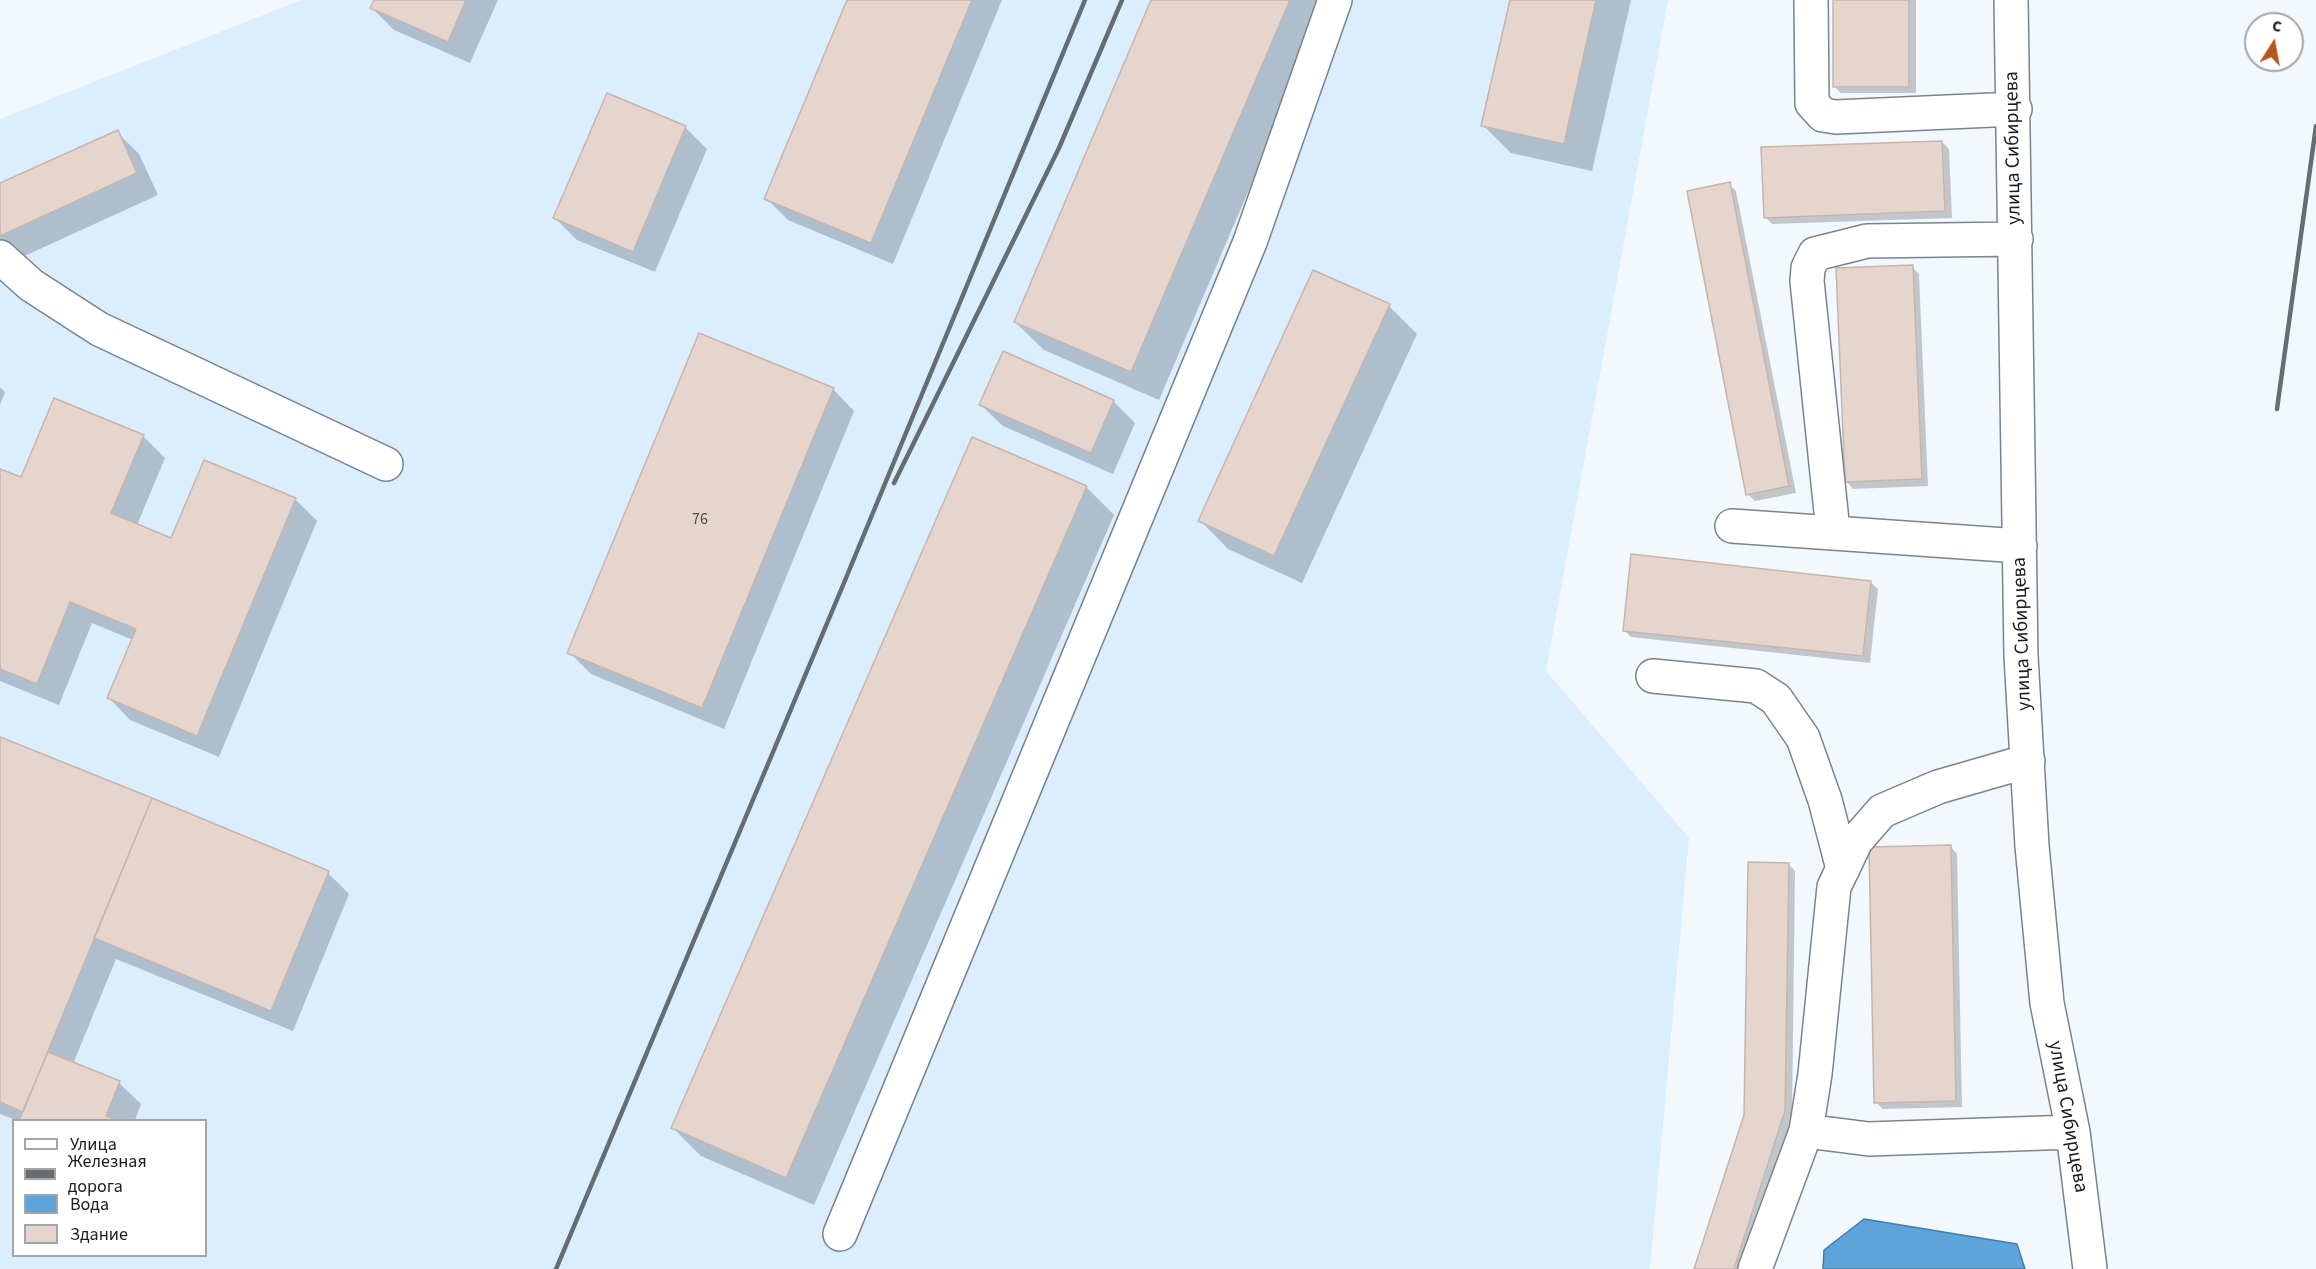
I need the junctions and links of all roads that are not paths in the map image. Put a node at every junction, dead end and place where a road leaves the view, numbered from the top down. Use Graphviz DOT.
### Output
graph roads {
  1 [pos="1335,0"];
  2 [pos="1811,0"];
  3 [pos="2011,0"];
  4 [pos="2014,109"];
  5 [pos="2016,239"];
  6 [pos="0,257"];
  7 [pos="386,464"];
  8 [pos="1732,526"];
  9 [pos="1833,531"];
  10 [pos="2020,546"];
  11 [pos="1653,676"];
  12 [pos="2028,761"];
  13 [pos="1843,869"];
  14 [pos="1806,1131"];
  15 [pos="2073,1132"];
  16 [pos="840,1234"];
  17 [pos="2090,1266"];
  18 [pos="1755,1269"];
  1 -- 16 [label="street"];
  2 -- 4 [label="street"];
  3 -- 4 [label="street, улица Сибирцева"];
  4 -- 5 [label="street, улица Сибирцева"];
  5 -- 9 [label="street"];
  5 -- 10 [label="street, улица Сибирцева"];
  6 -- 7 [label="street"];
  8 -- 9 [label="street"];
  9 -- 10 [label="street"];
  10 -- 12 [label="street, улица Сибирцева"];
  11 -- 13 [label="street"];
  12 -- 13 [label="street"];
  12 -- 15 [label="street, улица Сибирцева"];
  13 -- 14 [label="street"];
  14 -- 15 [label="street"];
  14 -- 18 [label="street"];
  15 -- 17 [label="street, улица Сибирцева"];
}
